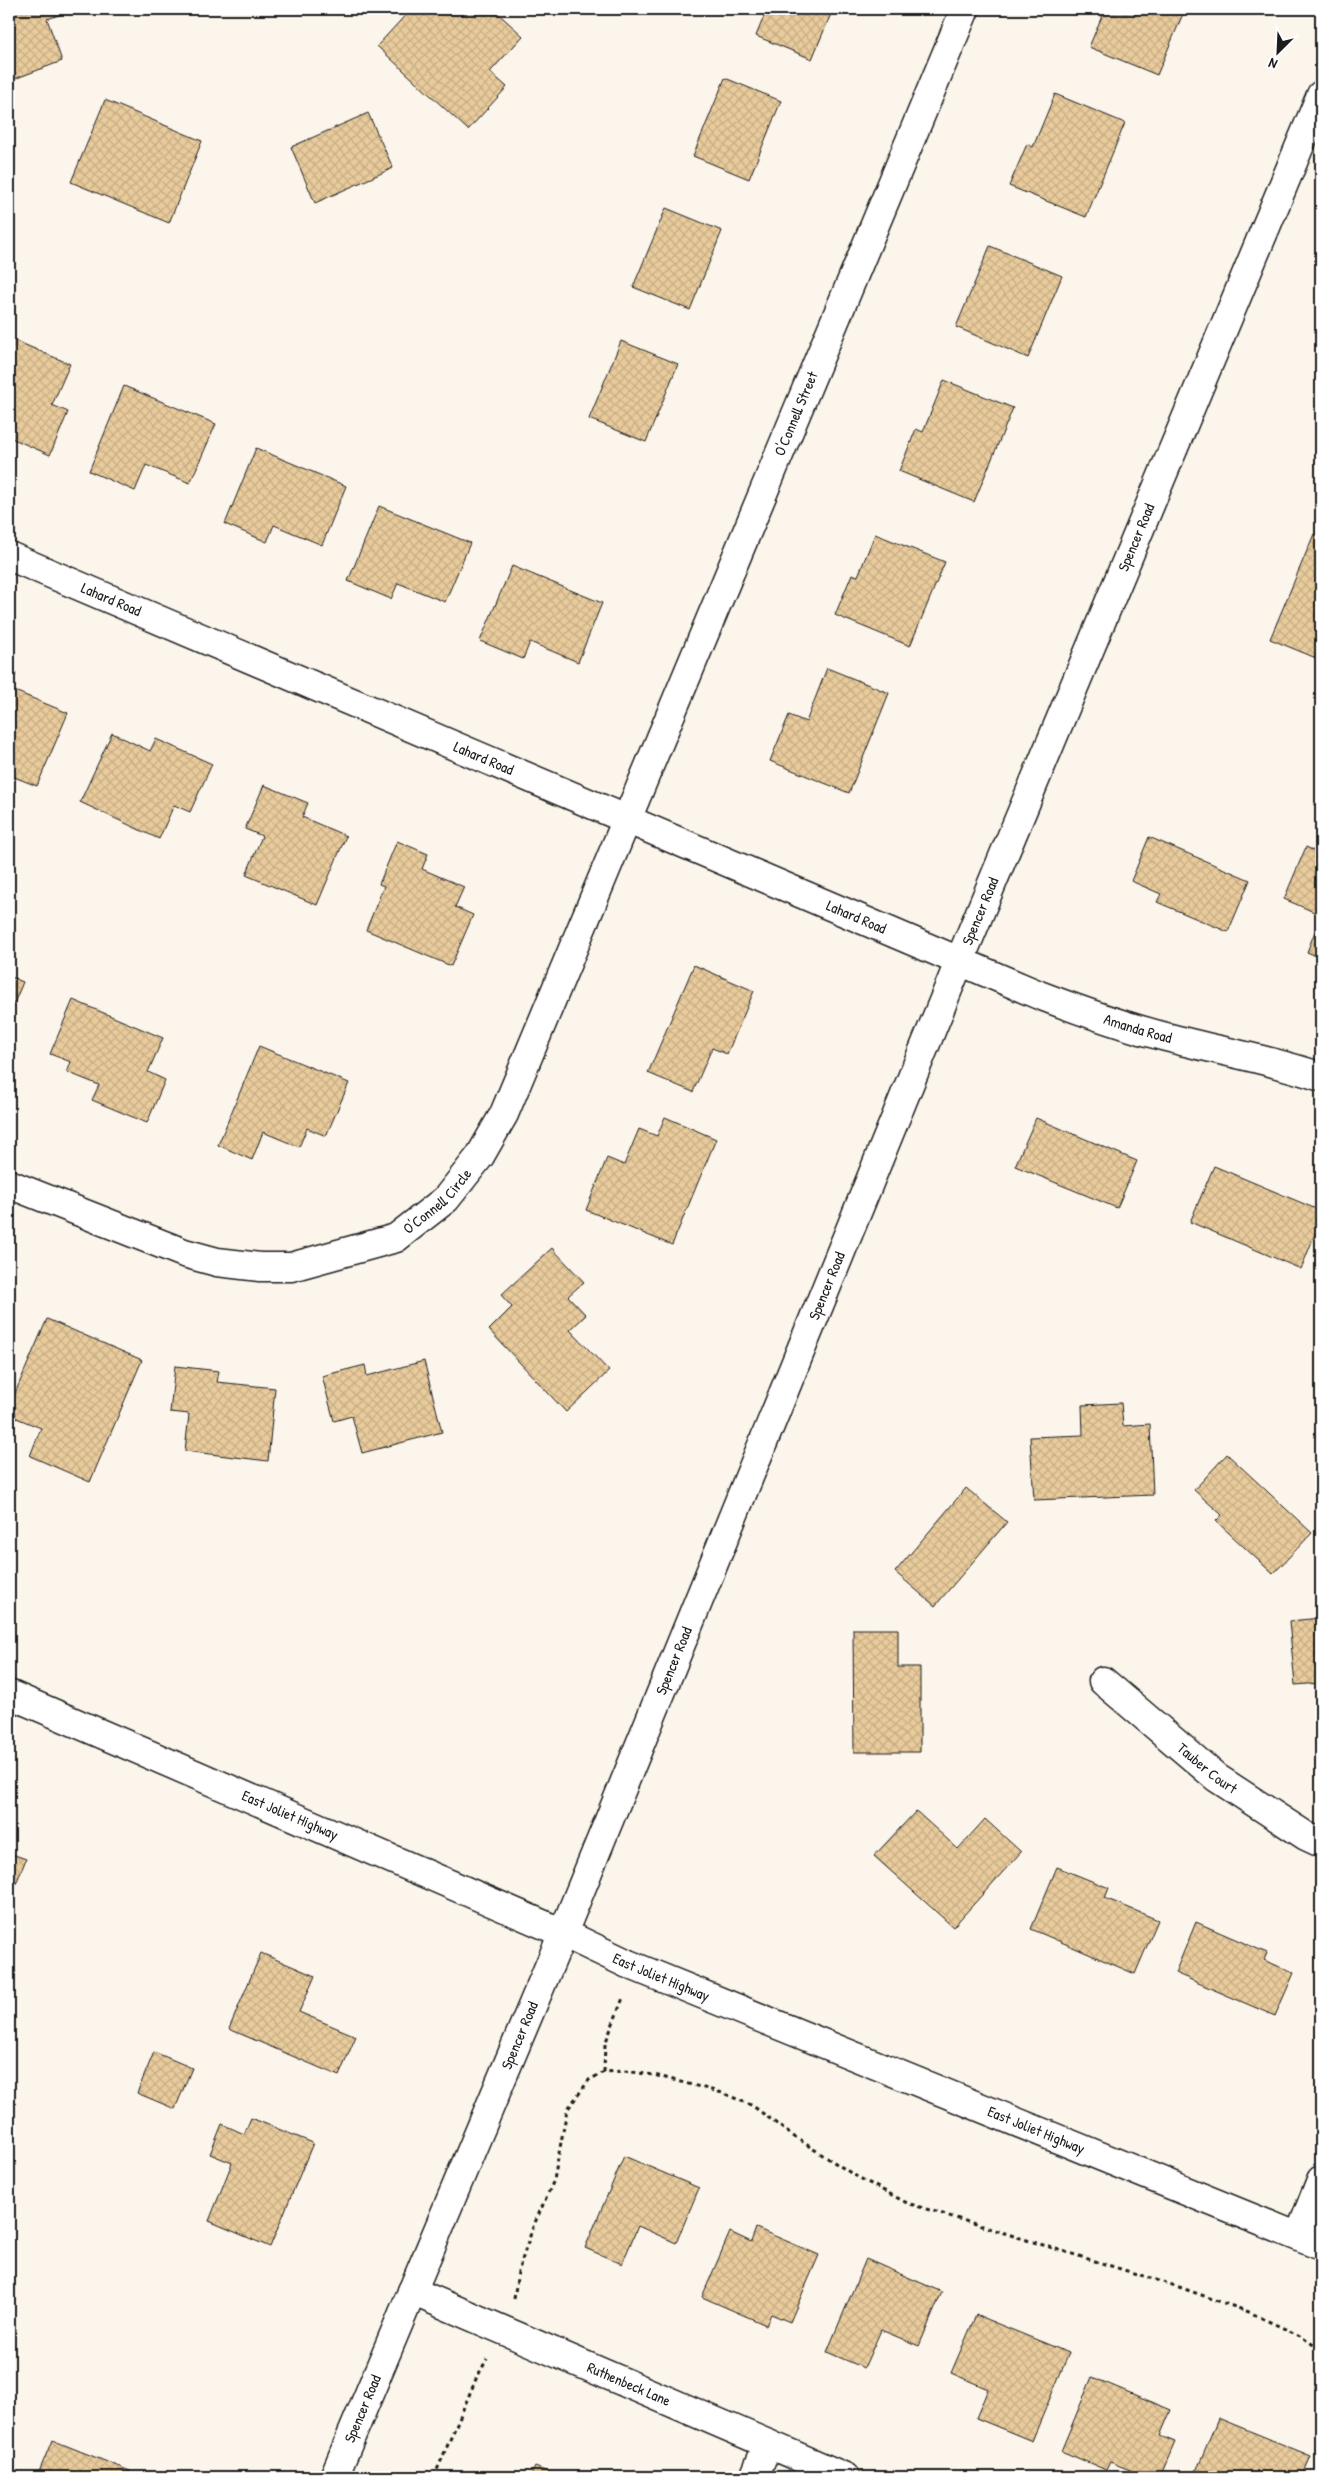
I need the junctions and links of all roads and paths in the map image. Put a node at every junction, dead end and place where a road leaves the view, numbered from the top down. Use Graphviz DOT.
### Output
graph roads {
  1 [pos="965,9"];
  2 [pos="1321,95"];
  3 [pos="9,556"];
  4 [pos="628,819"];
  5 [pos="960,960"];
  6 [pos="1321,1077"];
  7 [pos="9,1184"];
  8 [pos="1103,1681"];
  9 [pos="9,1694"];
  10 [pos="1321,1843"];
  11 [pos="563,1933"];
  12 [pos="628,1964"];
  13 [pos="604,2072"];
  14 [pos="1321,2180"];
  15 [pos="1310,2241"];
  16 [pos="412,2292"];
  17 [pos="501,2331"];
  18 [pos="1321,2350"];
  19 [pos="768,2444"];
  20 [pos="334,2477"];
  21 [pos="434,2477"];
  22 [pos="754,2477"];
  23 [pos="845,2477"];
  1 -- 4 [label="street, O'Connell Street"];
  2 -- 5 [label="street, Spencer Road"];
  3 -- 4 [label="street, Lahard Road"];
  4 -- 5 [label="street, Lahard Road"];
  4 -- 7 [label="street, O'Connell Circle"];
  5 -- 6 [label="street, Amanda Road"];
  5 -- 11 [label="street, Spencer Road"];
  8 -- 10 [label="street, Tauber Court"];
  9 -- 11 [label="street, East Joliet Highway"];
  11 -- 12 [label="street, East Joliet Highway"];
  11 -- 16 [label="street, Spencer Road"];
  12 -- 13 [label="path"];
  12 -- 15 [label="street, East Joliet Highway"];
  13 -- 17 [label="path"];
  13 -- 18 [label="path"];
  14 -- 15 [label="street"];
  16 -- 17 [label="street, Ruthenbeck Lane"];
  16 -- 20 [label="street, Spencer Road"];
  17 -- 19 [label="street, Ruthenbeck Lane"];
  17 -- 21 [label="path"];
  19 -- 22 [label="street"];
  19 -- 23 [label="street, Ruthenbeck Lane"];
}
